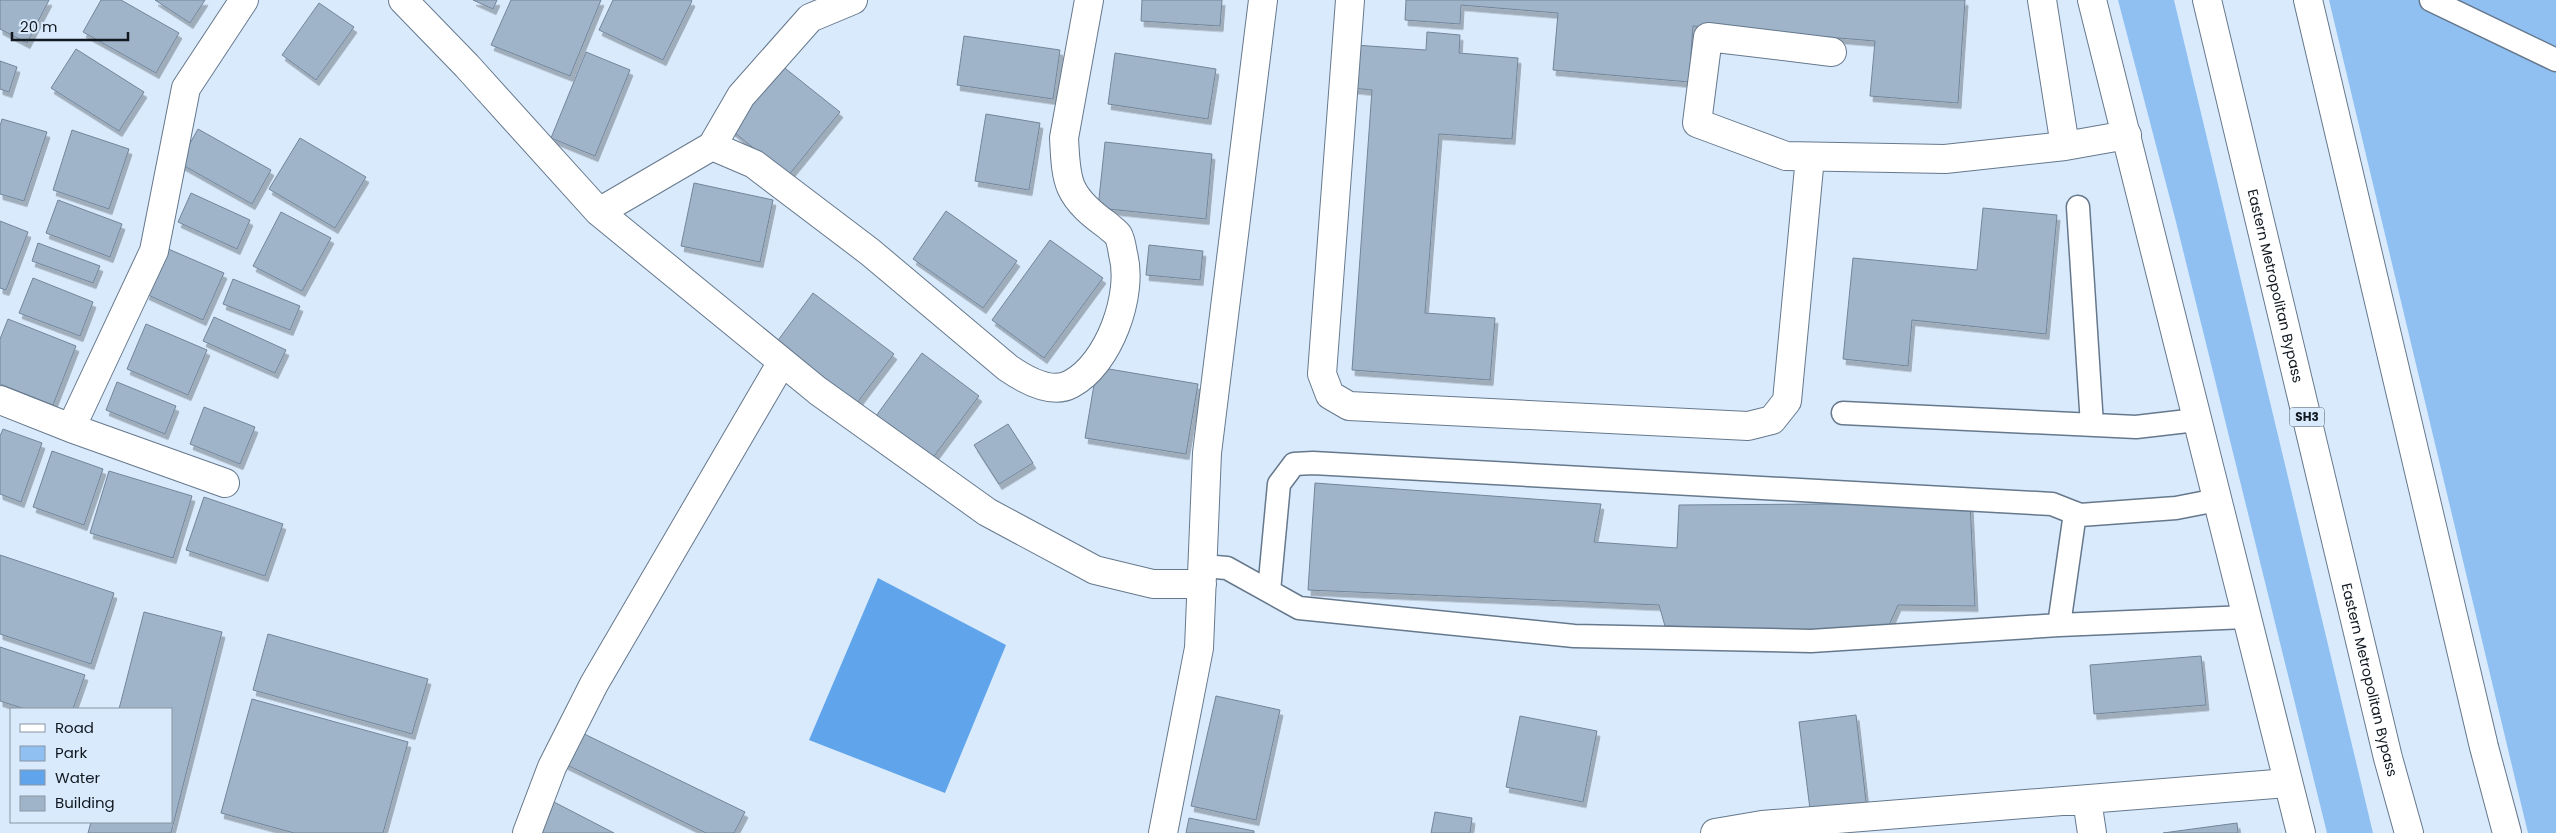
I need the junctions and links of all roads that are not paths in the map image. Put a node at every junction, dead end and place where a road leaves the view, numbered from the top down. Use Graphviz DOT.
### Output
graph roads {
  1 [pos="244,0"];
  2 [pos="403,0"];
  3 [pos="853,0"];
  4 [pos="1089,0"];
  5 [pos="1263,0"];
  6 [pos="1350,0"];
  7 [pos="2042,0"];
  8 [pos="2092,0"];
  9 [pos="2207,0"];
  10 [pos="2308,0"];
  11 [pos="2431,0"];
  12 [pos="1832,52"];
  13 [pos="2556,60"];
  14 [pos="2127,135"];
  15 [pos="712,146"];
  16 [pos="2065,146"];
  17 [pos="1810,157"];
  18 [pos="2078,207"];
  19 [pos="599,212"];
  20 [pos="782,362"];
  21 [pos="0,400"];
  22 [pos="1843,413"];
  23 [pos="2196,420"];
  24 [pos="2092,426"];
  25 [pos="70,428"];
  26 [pos="225,483"];
  27 [pos="2217,500"];
  28 [pos="2075,512"];
  29 [pos="1202,575"];
  30 [pos="1269,591"];
  31 [pos="2246,617"];
  32 [pos="2059,625"];
  33 [pos="2288,783"];
  34 [pos="2087,800"];
  35 [pos="527,833"];
  36 [pos="1163,833"];
  37 [pos="1715,833"];
  38 [pos="2092,833"];
  39 [pos="2301,833"];
  40 [pos="2409,833"];
  41 [pos="2507,833"];
  1 -- 25 [label="street"];
  2 -- 19 [label="street"];
  3 -- 15 [label="street"];
  4 -- 15 [label="street"];
  5 -- 29 [label="street"];
  6 -- 17 [label="street"];
  7 -- 16 [label="street"];
  8 -- 14 [label="street"];
  9 -- 40 [label="street, Eastern Metropolitan Bypass / SH3"];
  10 -- 41 [label="street"];
  11 -- 13 [label="lane"];
  12 -- 17 [label="street"];
  14 -- 16 [label="street"];
  14 -- 23 [label="street"];
  15 -- 19 [label="street"];
  16 -- 17 [label="street"];
  18 -- 24 [label="lane"];
  19 -- 20 [label="street"];
  20 -- 29 [label="street"];
  20 -- 35 [label="street"];
  21 -- 25 [label="street"];
  22 -- 24 [label="lane"];
  23 -- 24 [label="lane"];
  23 -- 27 [label="street"];
  25 -- 26 [label="street"];
  27 -- 28 [label="lane"];
  27 -- 31 [label="street"];
  28 -- 30 [label="lane"];
  28 -- 32 [label="lane"];
  29 -- 30 [label="lane"];
  29 -- 36 [label="street"];
  30 -- 32 [label="lane"];
  31 -- 32 [label="lane"];
  31 -- 33 [label="street"];
  33 -- 34 [label="street"];
  33 -- 39 [label="street"];
  34 -- 37 [label="street"];
  34 -- 38 [label="street"];
}
